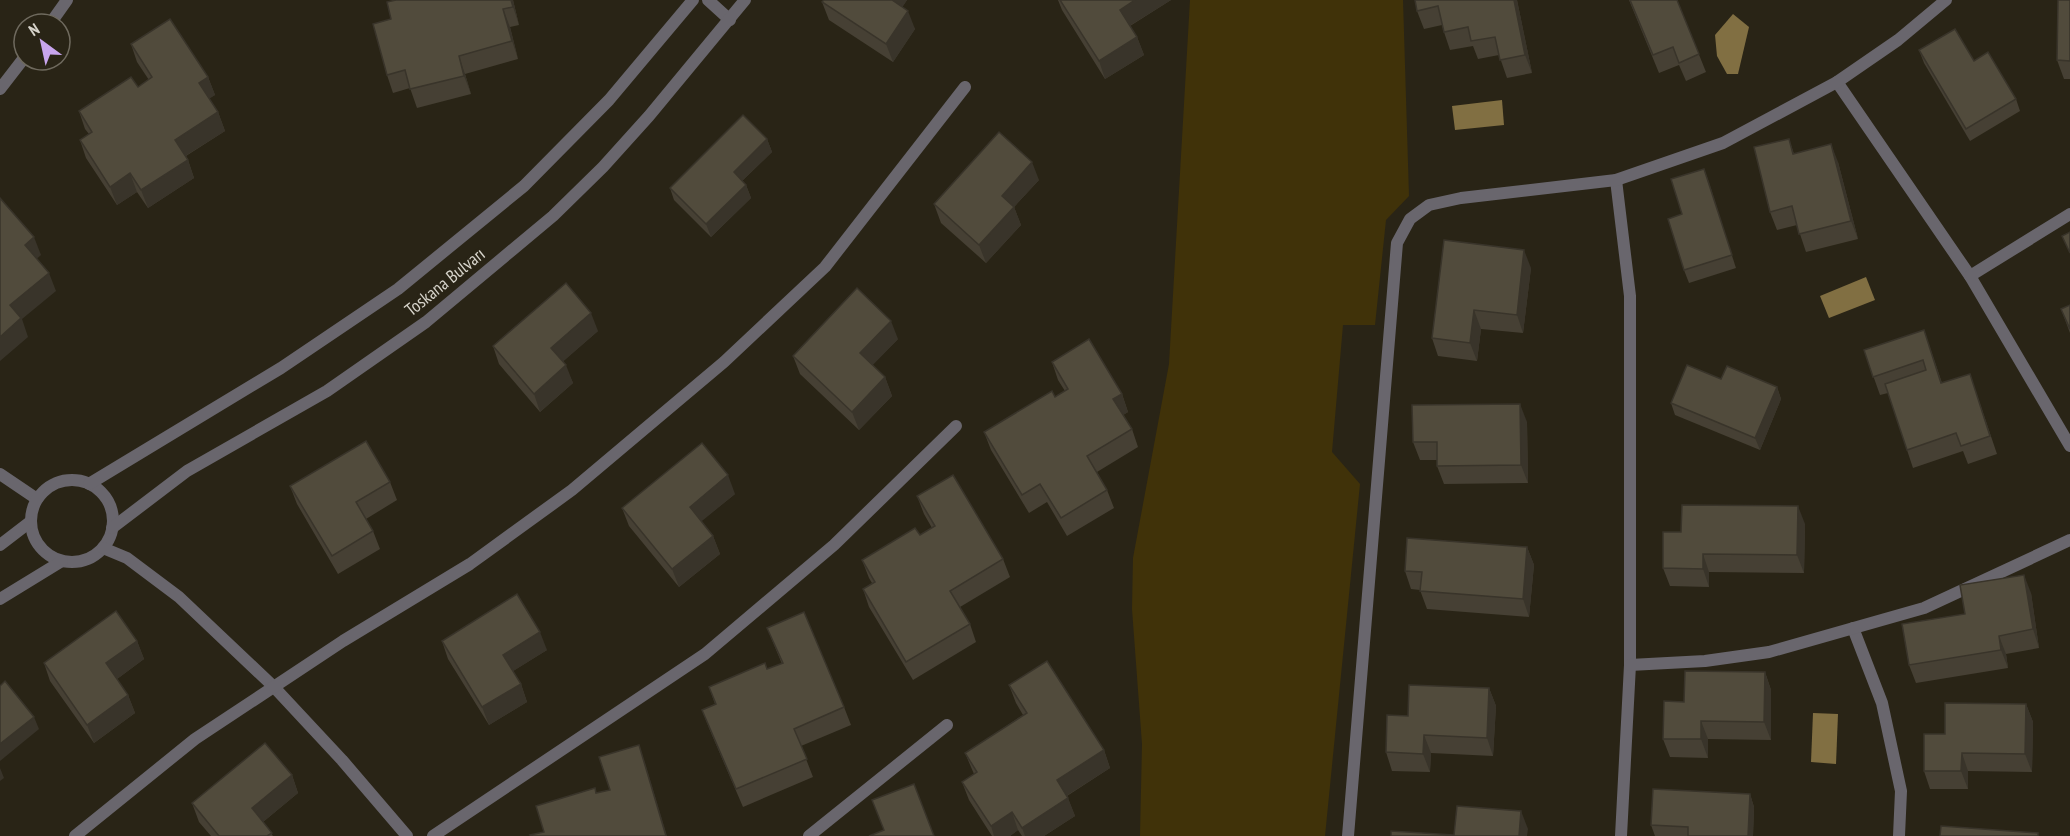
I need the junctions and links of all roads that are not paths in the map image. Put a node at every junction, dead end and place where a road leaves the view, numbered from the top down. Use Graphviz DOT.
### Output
graph roads {
  1 [pos="693,0"];
  2 [pos="708,0"];
  3 [pos="745,0"];
  4 [pos="1946,0"];
  5 [pos="730,20"];
  6 [pos="13,72"];
  7 [pos="1837,82"];
  8 [pos="965,87"];
  9 [pos="0,89"];
  10 [pos="1616,180"];
  11 [pos="2070,214"];
  12 [pos="1970,276"];
  13 [pos="956,426"];
  14 [pos="2070,446"];
  15 [pos="0,474"];
  16 [pos="89,484"];
  17 [pos="37,499"];
  18 [pos="30,522"];
  19 [pos="112,528"];
  20 [pos="2070,540"];
  21 [pos="0,545"];
  22 [pos="104,548"];
  23 [pos="62,561"];
  24 [pos="0,598"];
  25 [pos="1853,628"];
  26 [pos="1630,664"];
  27 [pos="273,686"];
  28 [pos="947,725"];
  29 [pos="75,836"];
  30 [pos="407,836"];
  31 [pos="433,836"];
  32 [pos="808,836"];
  33 [pos="1348,836"];
  34 [pos="1621,836"];
  35 [pos="1899,836"];
  1 -- 16 [label="street, Toskana Bulvarı"];
  2 -- 5 [label="street"];
  3 -- 5 [label="street, Toskana Bulvarı"];
  4 -- 7 [label="street"];
  5 -- 19 [label="street, Toskana Bulvarı"];
  6 -- 9 [label="street"];
  7 -- 10 [label="street"];
  7 -- 12 [label="street"];
  8 -- 27 [label="street"];
  10 -- 26 [label="street"];
  10 -- 33 [label="street"];
  11 -- 12 [label="street"];
  12 -- 14 [label="street"];
  13 -- 31 [label="street"];
  15 -- 17 [label="street"];
  16 -- 17 [label="street"];
  16 -- 19 [label="street"];
  17 -- 18 [label="street"];
  18 -- 21 [label="street"];
  18 -- 23 [label="street"];
  19 -- 22 [label="street"];
  20 -- 25 [label="street"];
  22 -- 23 [label="street"];
  22 -- 27 [label="street"];
  23 -- 24 [label="street"];
  25 -- 26 [label="street"];
  25 -- 35 [label="street"];
  26 -- 34 [label="street"];
  27 -- 29 [label="street"];
  27 -- 30 [label="street"];
  28 -- 32 [label="street"];
}
